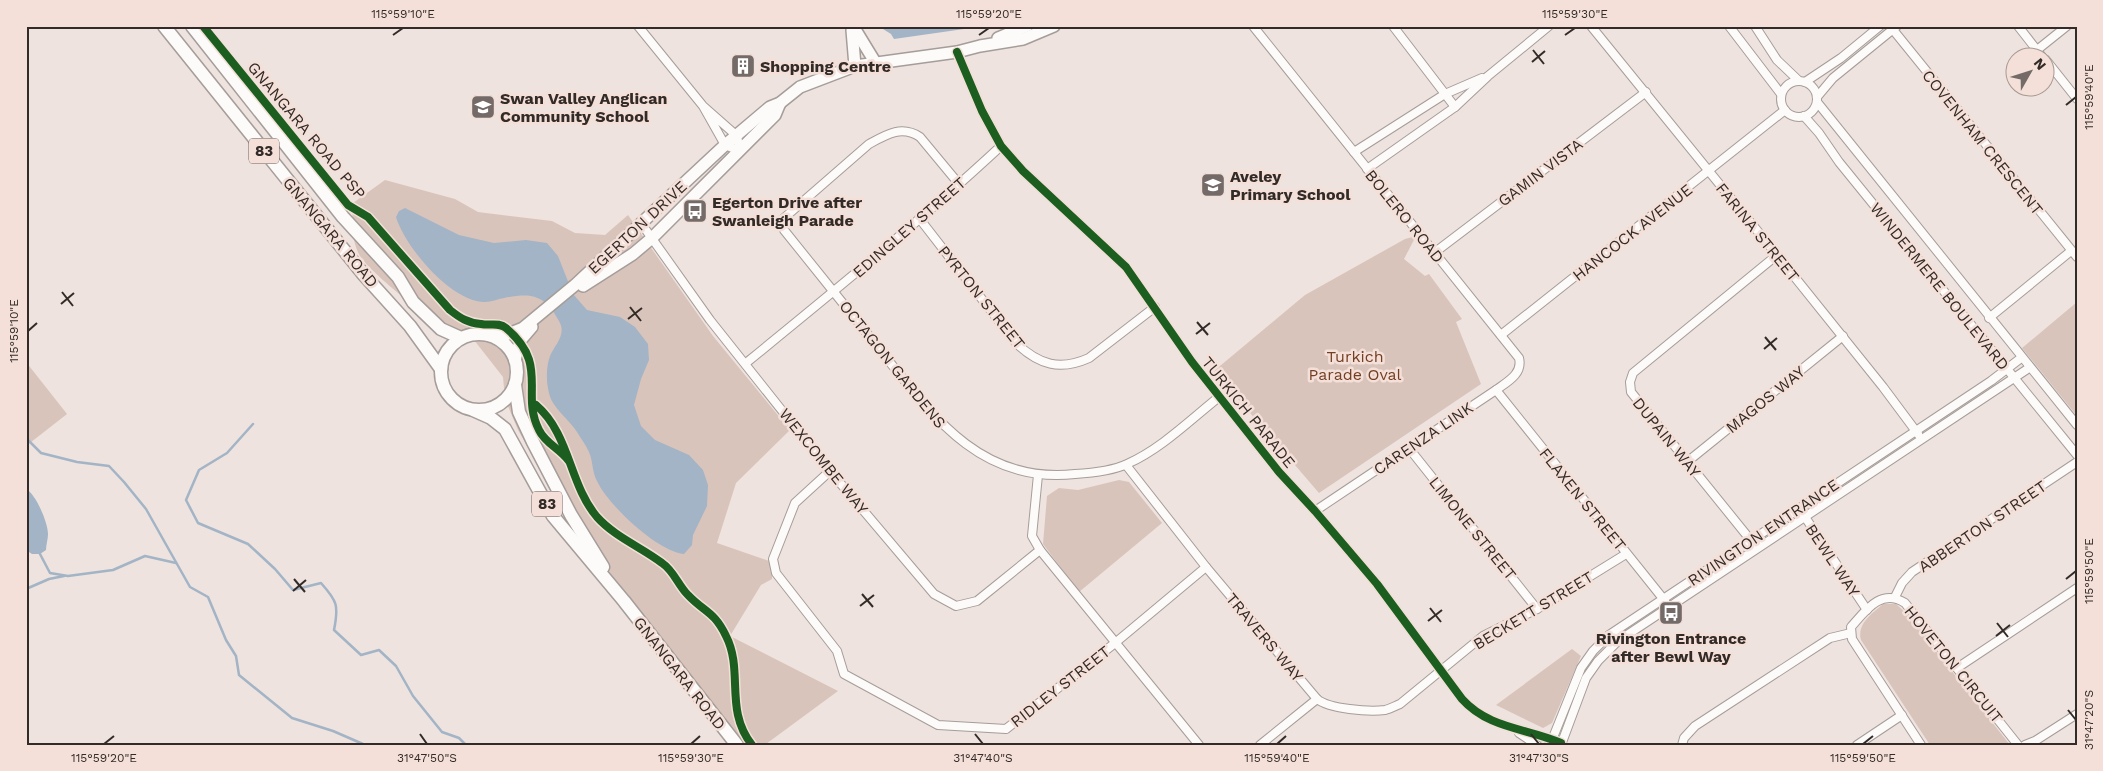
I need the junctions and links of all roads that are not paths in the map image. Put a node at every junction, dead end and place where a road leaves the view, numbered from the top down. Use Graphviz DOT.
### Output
graph roads {
  1 [pos="164,26"];
  2 [pos="192,26"];
  3 [pos="638,26"];
  4 [pos="852,26"];
  5 [pos="1027,26"];
  6 [pos="1054,26"];
  7 [pos="1253,26"];
  8 [pos="1393,26"];
  9 [pos="1548,26"];
  10 [pos="1591,26"];
  11 [pos="1729,26"];
  12 [pos="1755,26"];
  13 [pos="1880,26"];
  14 [pos="2018,26"];
  15 [pos="2066,26"];
  16 [pos="1893,27"];
  17 [pos="980,46"];
  18 [pos="2035,48"];
  19 [pos="2039,48"];
  20 [pos="957,52"];
  21 [pos="875,62"];
  22 [pos="855,66"];
  23 [pos="2056,74"];
  24 [pos="1488,76"];
  25 [pos="1802,81"];
  26 [pos="1646,92"];
  27 [pos="1445,94"];
  28 [pos="1782,94"];
  29 [pos="1817,99"];
  30 [pos="2077,99"];
  31 [pos="780,103"];
  32 [pos="703,106"];
  33 [pos="1455,107"];
  34 [pos="1785,110"];
  35 [pos="1804,116"];
  36 [pos="737,136"];
  37 [pos="725,146"];
  38 [pos="1001,146"];
  39 [pos="740,151"];
  40 [pos="1354,152"];
  41 [pos="1367,168"];
  42 [pos="1709,171"];
  43 [pos="959,184"];
  44 [pos="918,218"];
  45 [pos="641,223"];
  46 [pos="652,238"];
  47 [pos="1434,253"];
  48 [pos="2074,254"];
  49 [pos="1778,255"];
  50 [pos="576,287"];
  51 [pos="834,292"];
  52 [pos="1155,307"];
  53 [pos="544,314"];
  54 [pos="1989,318"];
  55 [pos="487,335"];
  56 [pos="1501,335"];
  57 [pos="1843,336"];
  58 [pos="461,338"];
  59 [pos="1519,358"];
  60 [pos="2021,358"];
  61 [pos="515,360"];
  62 [pos="746,364"];
  63 [pos="2029,368"];
  64 [pos="441,369"];
  65 [pos="2007,369"];
  66 [pos="2015,378"];
  67 [pos="515,385"];
  68 [pos="1496,390"];
  69 [pos="1219,397"];
  70 [pos="473,410"];
  71 [pos="2077,425"];
  72 [pos="1916,431"];
  73 [pos="1922,440"];
  74 [pos="1408,448"];
  75 [pos="2077,455"];
  76 [pos="1687,462"];
  77 [pos="2077,462"];
  78 [pos="1126,464"];
  79 [pos="830,470"];
  80 [pos="1038,475"];
  81 [pos="1799,508"];
  82 [pos="1315,511"];
  83 [pos="1805,518"];
  84 [pos="1751,540"];
  85 [pos="1758,549"];
  86 [pos="1040,550"];
  87 [pos="1626,554"];
  88 [pos="1206,566"];
  89 [pos="2077,588"];
  90 [pos="1895,597"];
  91 [pos="1663,599"];
  92 [pos="624,601"];
  93 [pos="1670,607"];
  94 [pos="1537,610"];
  95 [pos="1868,610"];
  96 [pos="1850,633"];
  97 [pos="1115,643"];
  98 [pos="1958,668"];
  99 [pos="1442,670"];
  100 [pos="1317,699"];
  101 [pos="2077,714"];
  102 [pos="1902,715"];
  103 [pos="1513,729"];
  104 [pos="1551,742"];
  105 [pos="1561,744"];
  106 [pos="737,745"];
  107 [pos="1199,745"];
  108 [pos="1260,745"];
  109 [pos="1537,745"];
  110 [pos="1682,745"];
  111 [pos="1857,745"];
  112 [pos="1921,745"];
  113 [pos="2018,745"];
  114 [pos="2025,745"];
  1 -- 64 [label="main road, GNANGARA ROAD / 83"];
  2 -- 58 [label="main road, GNANGARA ROAD / 83"];
  3 -- 32 [label="street"];
  4 -- 21 [label="street"];
  4 -- 22 [label="street"];
  5 -- 17 [label="street, EGERTON DRIVE"];
  6 -- 17 [label="street, EGERTON DRIVE"];
  7 -- 40 [label="street, BOLERO ROAD"];
  8 -- 27 [label="street"];
  9 -- 24 [label="street"];
  10 -- 26 [label="street, FARINA STREET"];
  11 -- 28 [label="street"];
  12 -- 25 [label="street"];
  13 -- 25 [label="street"];
  14 -- 18 [label="street"];
  15 -- 19 [label="street"];
  16 -- 29 [label="street"];
  16 -- 48 [label="street, COVENHAM CRESCENT"];
  17 -- 20 [label="street, EGERTON DRIVE"];
  20 -- 21 [label="street, EGERTON DRIVE"];
  20 -- 38 [label="street, TURKICH PARADE"];
  21 -- 22 [label="street, EGERTON DRIVE"];
  22 -- 31 [label="street, EGERTON DRIVE"];
  23 -- 30 [label="street"];
  24 -- 27 [label="street"];
  24 -- 33 [label="street"];
  25 -- 28 [label="street"];
  25 -- 29 [label="street"];
  26 -- 42 [label="street, FARINA STREET"];
  26 -- 47 [label="street, GAMIN VISTA"];
  27 -- 33 [label="street"];
  27 -- 40 [label="street"];
  28 -- 34 [label="street"];
  29 -- 35 [label="street"];
  29 -- 54 [label="street, WINDERMERE BOULEVARD"];
  31 -- 36 [label="street, EGERTON DRIVE"];
  31 -- 39 [label="street, EGERTON DRIVE"];
  32 -- 36 [label="street"];
  32 -- 37 [label="street"];
  33 -- 41 [label="street"];
  34 -- 35 [label="street"];
  34 -- 42 [label="street, HANCOCK AVENUE"];
  35 -- 65 [label="street, WINDERMERE BOULEVARD"];
  36 -- 37 [label="street, EGERTON DRIVE"];
  36 -- 39 [label="street"];
  37 -- 39 [label="street"];
  37 -- 45 [label="street, EGERTON DRIVE"];
  38 -- 43 [label="street, EDINGLEY STREET"];
  38 -- 52 [label="street, TURKICH PARADE"];
  39 -- 46 [label="street, EGERTON DRIVE"];
  40 -- 41 [label="street, BOLERO ROAD"];
  41 -- 47 [label="street, BOLERO ROAD"];
  42 -- 49 [label="street, FARINA STREET"];
  42 -- 56 [label="street, HANCOCK AVENUE"];
  43 -- 44 [label="street, EDINGLEY STREET"];
  43 -- 51 [label="street, OCTAGON GARDENS"];
  44 -- 51 [label="street, EDINGLEY STREET"];
  44 -- 52 [label="street, PYRTON STREET"];
  45 -- 46 [label="street, WEXCOMBE WAY"];
  45 -- 50 [label="street, EGERTON DRIVE"];
  46 -- 50 [label="street, EGERTON DRIVE"];
  46 -- 62 [label="street, WEXCOMBE WAY"];
  47 -- 56 [label="street, BOLERO ROAD"];
  48 -- 54 [label="street"];
  49 -- 57 [label="street, FARINA STREET"];
  49 -- 76 [label="street, DUPAIN WAY"];
  50 -- 53 [label="street, EGERTON DRIVE"];
  51 -- 62 [label="street, EDINGLEY STREET"];
  51 -- 80 [label="street, OCTAGON GARDENS"];
  52 -- 69 [label="street, TURKICH PARADE"];
  53 -- 55 [label="street, EGERTON DRIVE"];
  53 -- 61 [label="street, EGERTON DRIVE"];
  54 -- 60 [label="street, WINDERMERE BOULEVARD"];
  55 -- 58 [label="main road"];
  55 -- 61 [label="main road"];
  56 -- 59 [label="street, BOLERO ROAD"];
  57 -- 72 [label="street, FARINA STREET"];
  57 -- 76 [label="street, MAGOS WAY"];
  58 -- 64 [label="main road"];
  59 -- 68 [label="street, CARENZA LINK"];
  60 -- 63 [label="street, WINDERMERE BOULEVARD"];
  60 -- 65 [label="street, RIVINGTON ENTRANCE"];
  61 -- 67 [label="main road, 83"];
  62 -- 79 [label="street, WEXCOMBE WAY"];
  63 -- 66 [label="street, RIVINGTON ENTRANCE"];
  63 -- 71 [label="street, WINDERMERE BOULEVARD"];
  64 -- 70 [label="main road, 83"];
  65 -- 66 [label="street, WINDERMERE BOULEVARD"];
  65 -- 72 [label="street, RIVINGTON ENTRANCE"];
  66 -- 73 [label="street, RIVINGTON ENTRANCE"];
  66 -- 75 [label="street, WINDERMERE BOULEVARD"];
  67 -- 70 [label="main road"];
  67 -- 92 [label="main road, GNANGARA ROAD / 83"];
  68 -- 74 [label="street, CARENZA LINK"];
  68 -- 87 [label="street, FLAXEN STREET"];
  69 -- 78 [label="street, OCTAGON GARDENS"];
  69 -- 82 [label="street, TURKICH PARADE"];
  70 -- 92 [label="main road, GNANGARA ROAD / 83"];
  72 -- 73 [label="street, FARINA STREET"];
  72 -- 81 [label="street, RIVINGTON ENTRANCE"];
  73 -- 83 [label="street, RIVINGTON ENTRANCE"];
  74 -- 82 [label="street, CARENZA LINK"];
  74 -- 94 [label="street, LIMONE STREET"];
  76 -- 84 [label="street, DUPAIN WAY"];
  77 -- 90 [label="street, ABBERTON STREET"];
  78 -- 80 [label="street, OCTAGON GARDENS"];
  78 -- 88 [label="street, TRAVERS WAY"];
  79 -- 86 [label="street, WEXCOMBE WAY"];
  79 -- 97 [label="street, RIDLEY STREET"];
  80 -- 86 [label="street"];
  81 -- 83 [label="street, BEWL WAY"];
  81 -- 84 [label="street, RIVINGTON ENTRANCE"];
  82 -- 99 [label="street, TURKICH PARADE"];
  83 -- 85 [label="street, RIVINGTON ENTRANCE"];
  83 -- 95 [label="street, BEWL WAY"];
  84 -- 85 [label="street, DUPAIN WAY"];
  84 -- 91 [label="street, RIVINGTON ENTRANCE"];
  85 -- 93 [label="street, RIVINGTON ENTRANCE"];
  86 -- 97 [label="street"];
  87 -- 91 [label="street, FLAXEN STREET"];
  87 -- 94 [label="street, BECKETT STREET"];
  88 -- 97 [label="street, RIDLEY STREET"];
  88 -- 100 [label="street, TRAVERS WAY"];
  89 -- 98 [label="street"];
  90 -- 95 [label="street, HOVETON CIRCUIT"];
  90 -- 98 [label="street, HOVETON CIRCUIT"];
  91 -- 93 [label="street, FLAXEN STREET"];
  91 -- 104 [label="street, RIVINGTON ENTRANCE"];
  92 -- 106 [label="main road, GNANGARA ROAD / 83"];
  93 -- 105 [label="street, RIVINGTON ENTRANCE"];
  94 -- 99 [label="street, BECKETT STREET"];
  95 -- 96 [label="street, HOVETON CIRCUIT"];
  96 -- 102 [label="street"];
  96 -- 110 [label="street"];
  97 -- 107 [label="street"];
  98 -- 113 [label="street, HOVETON CIRCUIT"];
  99 -- 100 [label="street"];
  99 -- 103 [label="street, TURKICH PARADE"];
  100 -- 108 [label="street"];
  101 -- 114 [label="street"];
  102 -- 111 [label="street"];
  102 -- 112 [label="street"];
  103 -- 104 [label="street, TURKICH PARADE"];
  103 -- 109 [label="street, TURKICH PARADE"];
  104 -- 105 [label="street, TURKICH PARADE"];
}
